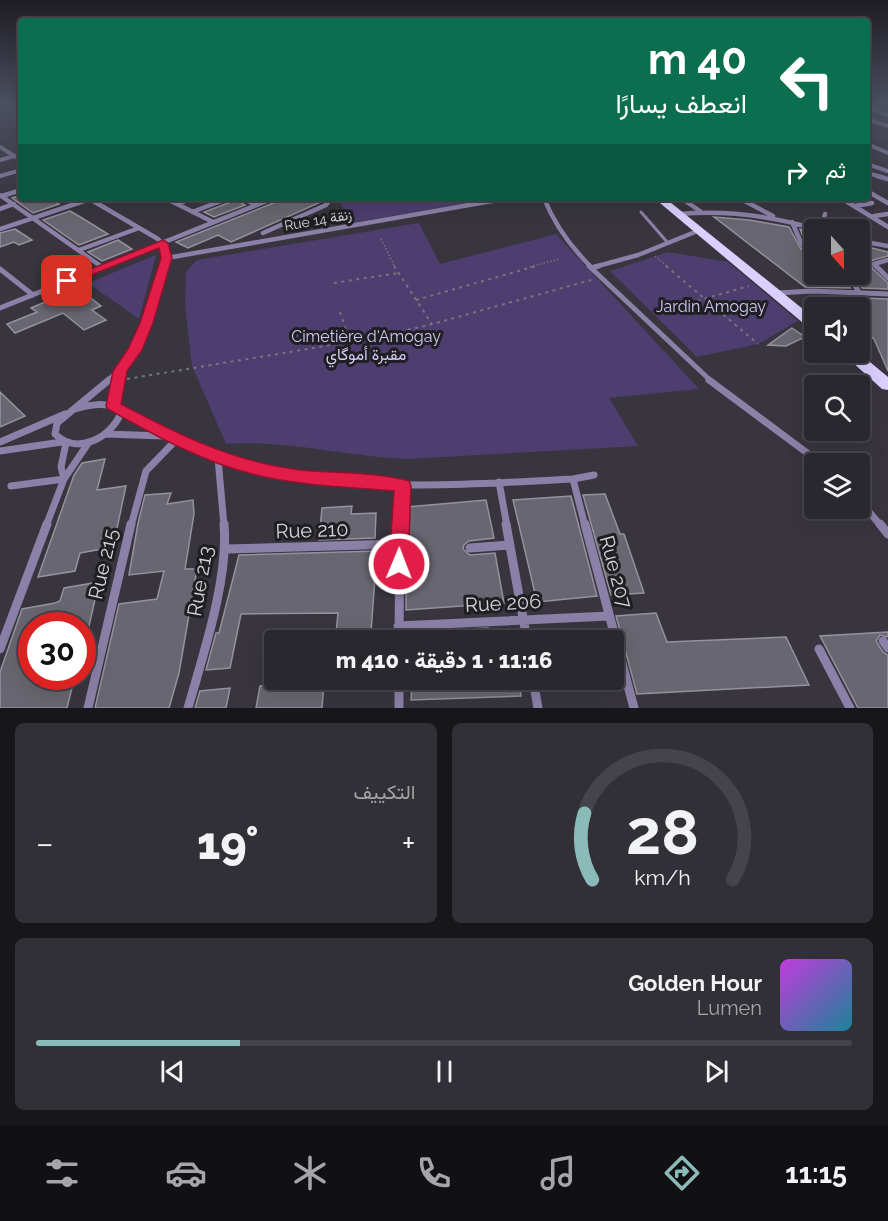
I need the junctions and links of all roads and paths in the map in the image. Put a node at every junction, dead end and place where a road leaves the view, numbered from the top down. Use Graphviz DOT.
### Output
graph roads {
  1 [pos="870,145"];
  2 [pos="888,146"];
  3 [pos="0,147"];
  4 [pos="878,148"];
  5 [pos="888,153"];
  6 [pos="14,156"];
  7 [pos="18,158"];
  8 [pos="0,159"];
  9 [pos="870,165"];
  10 [pos="18,171"];
  11 [pos="888,171"];
  12 [pos="870,174"];
  13 [pos="0,176"];
  14 [pos="888,179"];
  15 [pos="18,191"];
  16 [pos="870,193"];
  17 [pos="888,194"];
  18 [pos="0,196"];
  19 [pos="876,196"];
  20 [pos="81,201"];
  21 [pos="95,201"];
  22 [pos="171,201"];
  23 [pos="186,201"];
  24 [pos="221,201"];
  25 [pos="248,201"];
  26 [pos="267,201"];
  27 [pos="329,201"];
  28 [pos="492,201"];
  29 [pos="546,201"];
  30 [pos="663,201"];
  31 [pos="685,201"];
  32 [pos="745,201"];
  33 [pos="846,201"];
  34 [pos="872,203"];
  35 [pos="888,203"];
  36 [pos="14,204"];
  37 [pos="177,204"];
  38 [pos="257,205"];
  39 [pos="854,206"];
  40 [pos="0,209"];
  41 [pos="192,212"];
  42 [pos="641,212"];
  43 [pos="701,212"];
  44 [pos="679,214"];
  45 [pos="825,214"];
  46 [pos="888,214"];
  47 [pos="873,216"];
  48 [pos="32,218"];
  49 [pos="780,219"];
  50 [pos="823,219"];
  51 [pos="213,222"];
  52 [pos="792,222"];
  53 [pos="804,225"];
  54 [pos="888,227"];
  55 [pos="139,228"];
  56 [pos="0,229"];
  57 [pos="700,230"];
  58 [pos="263,233"];
  59 [pos="381,239"];
  60 [pos="163,243"];
  61 [pos="668,243"];
  62 [pos="870,243"];
  63 [pos="802,245"];
  64 [pos="888,246"];
  65 [pos="79,250"];
  66 [pos="654,255"];
  67 [pos="167,258"];
  68 [pos="559,259"];
  69 [pos="888,260"];
  70 [pos="102,267"];
  71 [pos="591,268"];
  72 [pos="0,269"];
  73 [pos="398,273"];
  74 [pos="888,278"];
  75 [pos="596,279"];
  76 [pos="763,281"];
  77 [pos="334,284"];
  78 [pos="855,285"];
  79 [pos="777,293"];
  80 [pos="860,294"];
  81 [pos="888,294"];
  82 [pos="33,295"];
  83 [pos="706,299"];
  84 [pos="416,300"];
  85 [pos="0,308"];
  86 [pos="340,312"];
  87 [pos="654,313"];
  88 [pos="804,316"];
  89 [pos="432,324"];
  90 [pos="350,342"];
  91 [pos="758,344"];
  92 [pos="863,363"];
  93 [pos="120,371"];
  94 [pos="119,380"];
  95 [pos="885,380"];
  96 [pos="115,407"];
  97 [pos="71,411"];
  98 [pos="105,434"];
  99 [pos="172,438"];
  100 [pos="0,442"];
  101 [pos="64,442"];
  102 [pos="89,442"];
  103 [pos="0,452"];
  104 [pos="807,453"];
  105 [pos="218,458"];
  106 [pos="594,475"];
  107 [pos="64,479"];
  108 [pos="573,479"];
  109 [pos="499,482"];
  110 [pos="11,486"];
  111 [pos="403,486"];
  112 [pos="870,513"];
  113 [pos="888,534"];
  114 [pos="399,543"];
  115 [pos="510,545"];
  116 [pos="470,548"];
  117 [pos="226,549"];
  118 [pos="609,616"];
  119 [pos="523,621"];
  120 [pos="399,627"];
  121 [pos="524,630"];
  122 [pos="0,648"];
  123 [pos="819,649"];
  124 [pos="399,690"];
  125 [pos="535,690"];
  126 [pos="88,708"];
  127 [pos="188,708"];
  128 [pos="399,708"];
  129 [pos="538,708"];
  130 [pos="634,708"];
  131 [pos="850,708"];
  1 -- 4 [label="street"];
  2 -- 4 [label="street"];
  3 -- 6 [label="street"];
  4 -- 5 [label="street"];
  6 -- 7 [label="street"];
  6 -- 8 [label="street"];
  9 -- 11 [label="street"];
  10 -- 13 [label="street"];
  12 -- 14 [label="street"];
  15 -- 18 [label="street"];
  16 -- 19 [label="street"];
  17 -- 19 [label="street"];
  18 -- 36 [label="street"];
  19 -- 35 [label="street"];
  20 -- 48 [label="street"];
  21 -- 55 [label="street"];
  22 -- 37 [label="street"];
  23 -- 37 [label="street"];
  24 -- 41 [label="street"];
  25 -- 38 [label="street"];
  26 -- 38 [label="street"];
  27 -- 58 [label="street"];
  28 -- 67 [label="street, Rue 14 زنقة"];
  29 -- 71 [label="street"];
  30 -- 44 [label="main road"];
  31 -- 43 [label="street"];
  32 -- 49 [label="street"];
  33 -- 39 [label="street"];
  34 -- 39 [label="street"];
  36 -- 40 [label="street"];
  36 -- 48 [label="street"];
  37 -- 41 [label="street"];
  38 -- 51 [label="street"];
  39 -- 47 [label="street"];
  41 -- 51 [label="street"];
  42 -- 61 [label="lane"];
  43 -- 44 [label="street"];
  43 -- 49 [label="street"];
  44 -- 57 [label="main road"];
  45 -- 50 [label="street"];
  46 -- 47 [label="street"];
  47 -- 54 [label="street"];
  48 -- 56 [label="street"];
  48 -- 65 [label="street"];
  49 -- 52 [label="street"];
  51 -- 60 [label="street"];
  52 -- 53 [label="street"];
  52 -- 63 [label="street"];
  55 -- 60 [label="street"];
  55 -- 65 [label="street"];
  57 -- 61 [label="street"];
  57 -- 76 [label="main road"];
  59 -- 73 [label="path"];
  60 -- 67 [label="street"];
  60 -- 70 [label="street"];
  61 -- 71 [label="street"];
  62 -- 64 [label="street"];
  65 -- 70 [label="street"];
  66 -- 83 [label="path"];
  67 -- 93 [label="street"];
  68 -- 84 [label="path"];
  69 -- 74 [label="street"];
  70 -- 82 [label="street"];
  71 -- 104 [label="street"];
  72 -- 82 [label="street"];
  73 -- 77 [label="path"];
  73 -- 84 [label="path"];
  75 -- 89 [label="path"];
  76 -- 79 [label="main road"];
  76 -- 83 [label="path"];
  78 -- 80 [label="street"];
  79 -- 80 [label="street"];
  79 -- 88 [label="main road"];
  80 -- 81 [label="street"];
  82 -- 85 [label="street"];
  83 -- 87 [label="path"];
  83 -- 91 [label="path"];
  84 -- 89 [label="path"];
  86 -- 90 [label="path"];
  89 -- 90 [label="path"];
  90 -- 94 [label="path"];
  92 -- 95 [label="main road"];
  93 -- 94 [label="street"];
  93 -- 97 [label="street"];
  94 -- 96 [label="street"];
  96 -- 97 [label="street"];
  96 -- 98 [label="street"];
  96 -- 99 [label="street"];
  97 -- 100 [label="street"];
  97 -- 101 [label="street"];
  98 -- 99 [label="street"];
  98 -- 102 [label="street"];
  99 -- 105 [label="street"];
  99 -- 126 [label="street, Rue 215"];
  101 -- 102 [label="street"];
  101 -- 103 [label="street"];
  101 -- 107 [label="street"];
  102 -- 107 [label="street"];
  105 -- 111 [label="street"];
  105 -- 117 [label="street, Rue 213"];
  106 -- 108 [label="street"];
  107 -- 110 [label="street"];
  107 -- 122 [label="street"];
  108 -- 109 [label="street"];
  108 -- 118 [label="street, Rue 207"];
  109 -- 111 [label="street"];
  109 -- 115 [label="street"];
  111 -- 114 [label="street"];
  112 -- 113 [label="street"];
  114 -- 117 [label="street, Rue 210"];
  114 -- 120 [label="street"];
  115 -- 116 [label="street"];
  115 -- 119 [label="street"];
  117 -- 127 [label="street, Rue 213"];
  118 -- 119 [label="street, Rue 206"];
  118 -- 130 [label="street, Rue 207"];
  119 -- 120 [label="street, Rue 206"];
  119 -- 121 [label="street"];
  123 -- 131 [label="street"];
  124 -- 128 [label="street"];
  125 -- 129 [label="street"];
}
